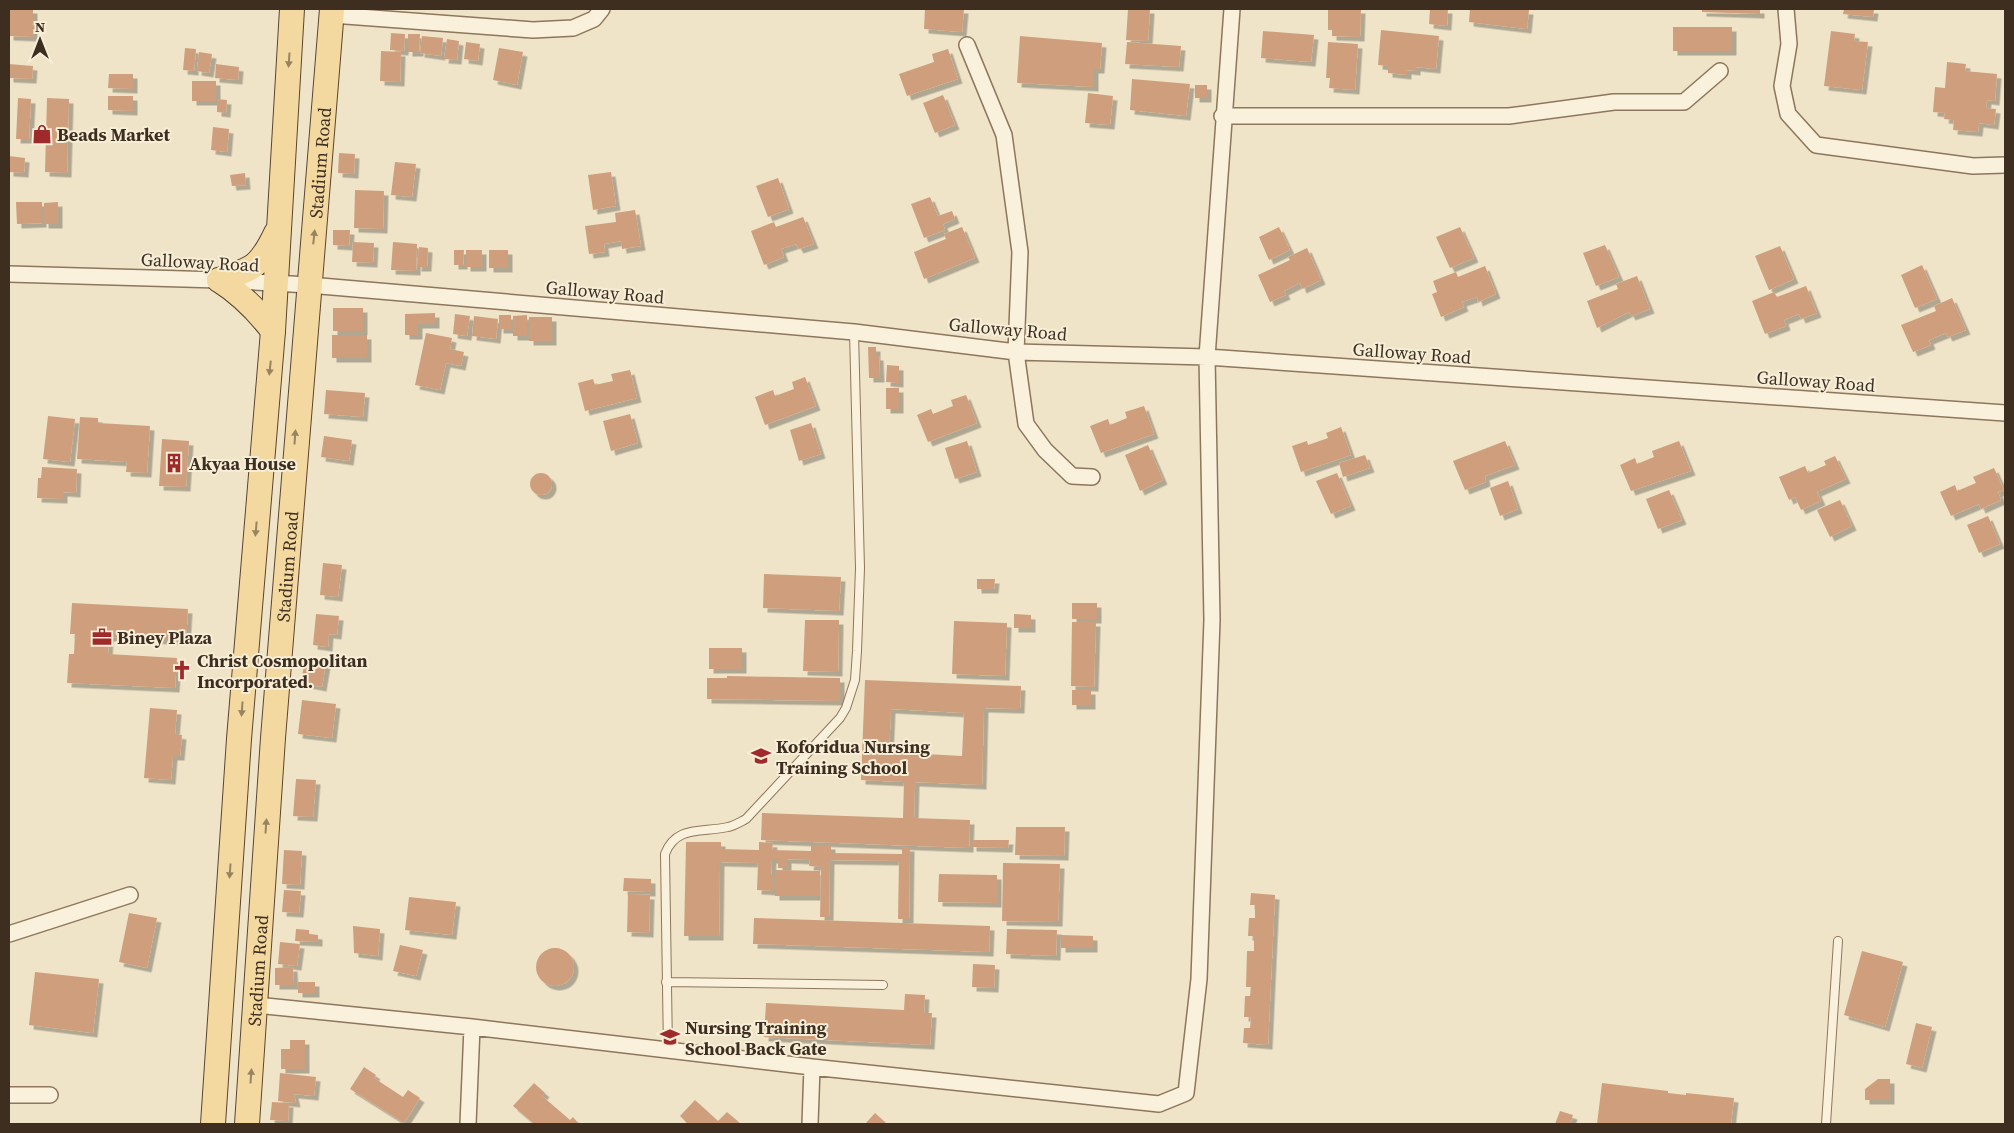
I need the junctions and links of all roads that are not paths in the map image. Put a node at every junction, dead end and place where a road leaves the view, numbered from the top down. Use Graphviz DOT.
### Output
graph roads {
  1 [pos="602,9"];
  2 [pos="1232,9"];
  3 [pos="1786,9"];
  4 [pos="289,10"];
  5 [pos="332,12"];
  6 [pos="967,44"];
  7 [pos="1720,72"];
  8 [pos="1222,116"];
  9 [pos="2005,165"];
  10 [pos="280,224"];
  11 [pos="9,274"];
  12 [pos="219,280"];
  13 [pos="276,284"];
  14 [pos="309,285"];
  15 [pos="273,331"];
  16 [pos="854,332"];
  17 [pos="1016,352"];
  18 [pos="1207,357"];
  19 [pos="2005,413"];
  20 [pos="1092,477"];
  21 [pos="130,895"];
  22 [pos="9,934"];
  23 [pos="1838,942"];
  24 [pos="666,982"];
  25 [pos="883,985"];
  26 [pos="256,1005"];
  27 [pos="472,1027"];
  28 [pos="668,1052"];
  29 [pos="812,1067"];
  30 [pos="50,1095"];
  31 [pos="9,1096"];
  32 [pos="213,1124"];
  33 [pos="247,1124"];
  34 [pos="468,1124"];
  35 [pos="810,1124"];
  36 [pos="1826,1124"];
  1 -- 5 [label="street"];
  2 -- 8 [label="street"];
  3 -- 9 [label="street"];
  4 -- 10 [label="main road, Stadium Road, one-way"];
  14 -- 5 [label="main road, Stadium Road, one-way"];
  6 -- 17 [label="street"];
  7 -- 8 [label="street"];
  8 -- 18 [label="street"];
  10 -- 12 [label="main road"];
  10 -- 13 [label="main road, Stadium Road"];
  11 -- 12 [label="street, Galloway Road"];
  12 -- 13 [label="street, Galloway Road"];
  12 -- 15 [label="main road"];
  13 -- 14 [label="street, Galloway Road"];
  13 -- 15 [label="main road, Stadium Road"];
  14 -- 16 [label="street, Galloway Road"];
  26 -- 14 [label="main road, Stadium Road, one-way"];
  15 -- 32 [label="main road, Stadium Road, one-way"];
  16 -- 17 [label="street, Galloway Road"];
  16 -- 24 [label="lane"];
  17 -- 18 [label="street, Galloway Road"];
  17 -- 20 [label="street"];
  18 -- 19 [label="street, Galloway Road"];
  18 -- 29 [label="street"];
  21 -- 22 [label="street"];
  23 -- 36 [label="lane"];
  24 -- 25 [label="lane"];
  24 -- 28 [label="lane"];
  26 -- 27 [label="street"];
  33 -- 26 [label="main road, Stadium Road, one-way"];
  27 -- 28 [label="street"];
  27 -- 34 [label="street"];
  28 -- 29 [label="street"];
  29 -- 35 [label="street"];
  30 -- 31 [label="street"];
}
